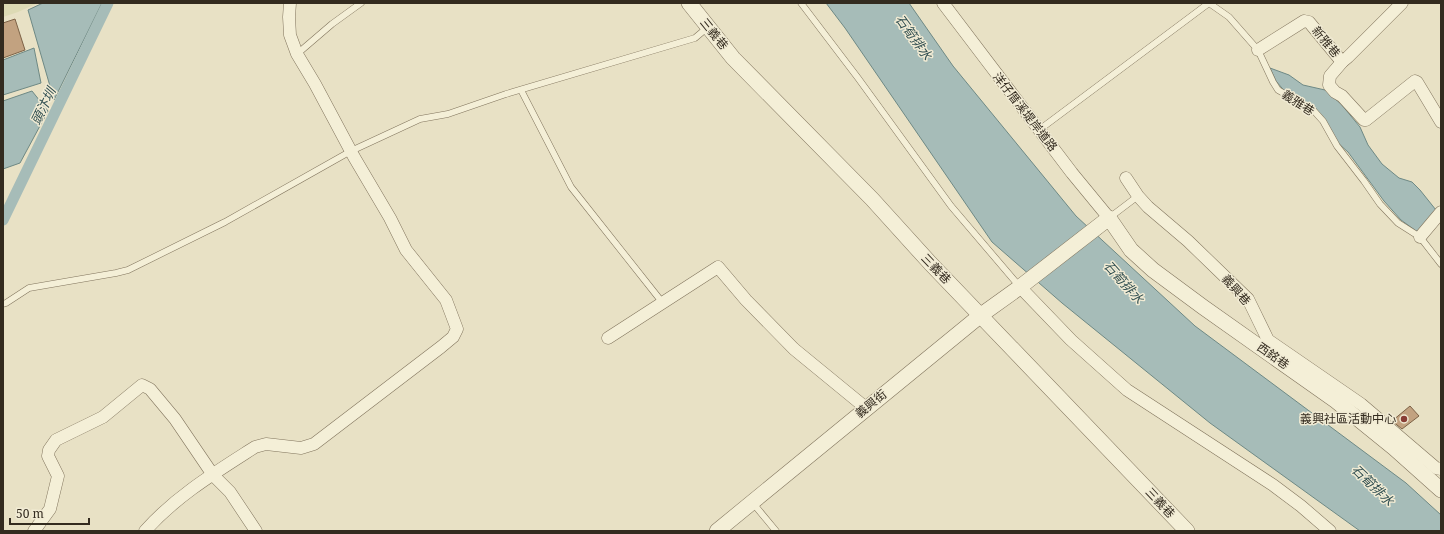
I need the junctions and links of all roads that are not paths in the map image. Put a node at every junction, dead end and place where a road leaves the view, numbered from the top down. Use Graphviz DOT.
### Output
graph roads {
  1 [pos="290,3"];
  2 [pos="361,3"];
  3 [pos="689,3"];
  4 [pos="801,3"];
  5 [pos="943,3"];
  6 [pos="1209,3"];
  7 [pos="1402,3"];
  8 [pos="708,27"];
  9 [pos="1258,50"];
  10 [pos="297,54"];
  11 [pos="1342,62"];
  12 [pos="521,90"];
  13 [pos="1441,122"];
  14 [pos="1039,130"];
  15 [pos="351,152"];
  16 [pos="1126,178"];
  17 [pos="1138,196"];
  18 [pos="1441,212"];
  19 [pos="1109,218"];
  20 [pos="1420,237"];
  21 [pos="1441,264"];
  22 [pos="1024,284"];
  23 [pos="662,302"];
  24 [pos="3,304"];
  25 [pos="981,315"];
  26 [pos="608,338"];
  27 [pos="866,408"];
  28 [pos="1441,468"];
  29 [pos="213,475"];
  30 [pos="1441,490"];
  31 [pos="752,502"];
  32 [pos="34,531"];
  33 [pos="145,531"];
  34 [pos="256,531"];
  35 [pos="717,531"];
  36 [pos="776,531"];
  37 [pos="1187,531"];
  38 [pos="1330,531"];
  1 -- 10 [label="street"];
  2 -- 10 [label="lane"];
  3 -- 8 [label="street, 三義巷"];
  4 -- 22 [label="lane"];
  5 -- 14 [label="street, 洋仔厝溪堤岸道路"];
  6 -- 9 [label="lane, 義雅巷"];
  6 -- 14 [label="lane"];
  7 -- 11 [label="street, 新雅巷"];
  8 -- 12 [label="lane"];
  8 -- 25 [label="street, 三義巷"];
  9 -- 11 [label="street, 新雅巷"];
  9 -- 20 [label="lane, 義雅巷"];
  10 -- 15 [label="street"];
  11 -- 13 [label="street"];
  12 -- 15 [label="lane"];
  12 -- 23 [label="lane"];
  14 -- 19 [label="street, 洋仔厝溪堤岸道路"];
  15 -- 24 [label="lane"];
  15 -- 29 [label="street"];
  16 -- 17 [label="street, 義興巷"];
  17 -- 19 [label="lane"];
  17 -- 28 [label="street, 義興巷"];
  18 -- 20 [label="street"];
  19 -- 22 [label="street, 義興街"];
  19 -- 30 [label="street, 西銘巷"];
  20 -- 21 [label="lane, 義雅巷"];
  22 -- 25 [label="street, 義興街"];
  22 -- 38 [label="street"];
  23 -- 26 [label="street"];
  23 -- 27 [label="street"];
  25 -- 27 [label="street, 義興街"];
  25 -- 37 [label="street, 三義巷"];
  27 -- 31 [label="street, 義興街"];
  29 -- 32 [label="street"];
  29 -- 33 [label="street"];
  29 -- 34 [label="street"];
  31 -- 35 [label="street, 義興街"];
  31 -- 36 [label="lane"];
}
